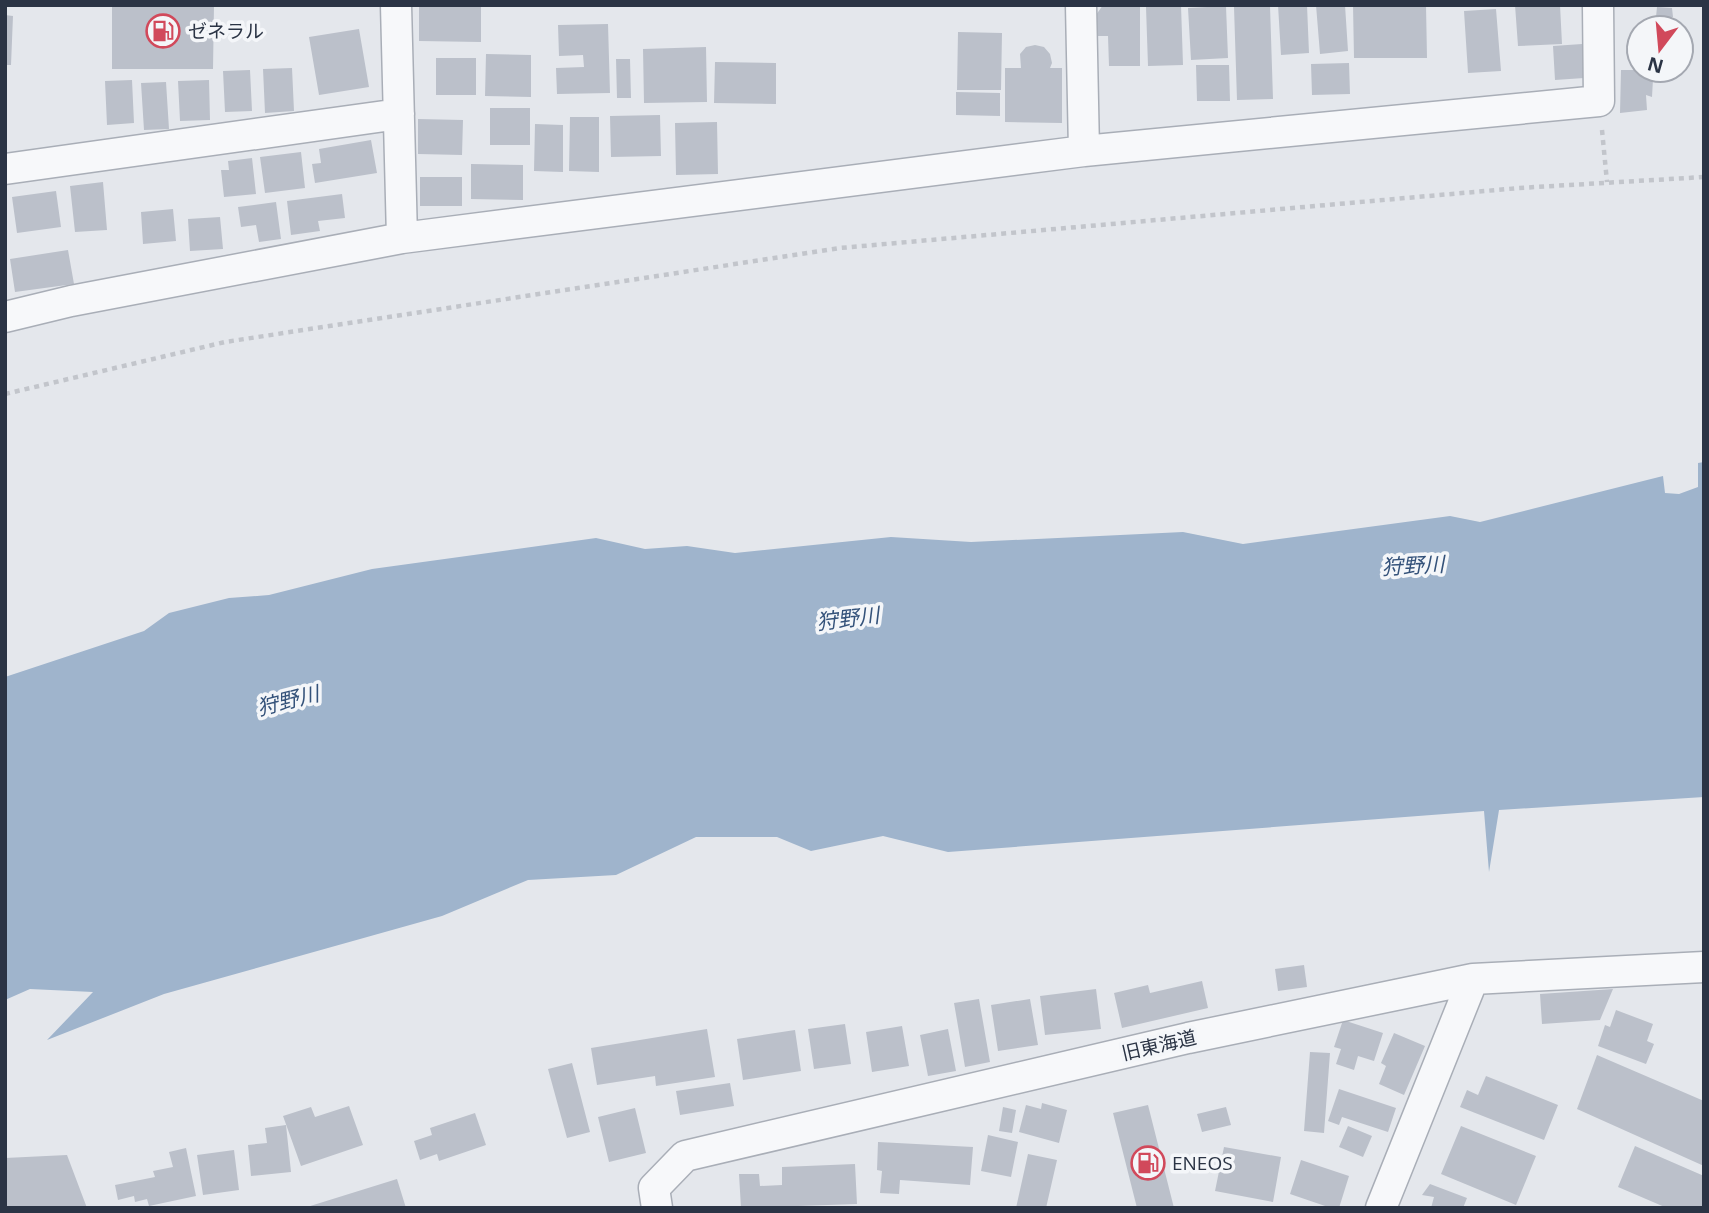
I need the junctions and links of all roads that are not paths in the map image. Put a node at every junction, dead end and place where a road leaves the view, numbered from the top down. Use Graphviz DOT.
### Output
graph roads {
  1 [pos="396,5"];
  2 [pos="1081,5"];
  3 [pos="1598,5"];
  4 [pos="399,114"];
  5 [pos="1084,151"];
  6 [pos="5,169"];
  7 [pos="402,238"];
  8 [pos="5,317"];
  9 [pos="1704,967"];
  10 [pos="1472,979"];
  11 [pos="657,1208"];
  12 [pos="1381,1208"];
  1 -- 4 [label="street"];
  2 -- 5 [label="street"];
  3 -- 5 [label="street"];
  4 -- 6 [label="street"];
  4 -- 7 [label="street"];
  5 -- 7 [label="street"];
  7 -- 8 [label="street"];
  9 -- 10 [label="street, 旧東海道"];
  10 -- 11 [label="street, 旧東海道"];
  10 -- 12 [label="street"];
}
